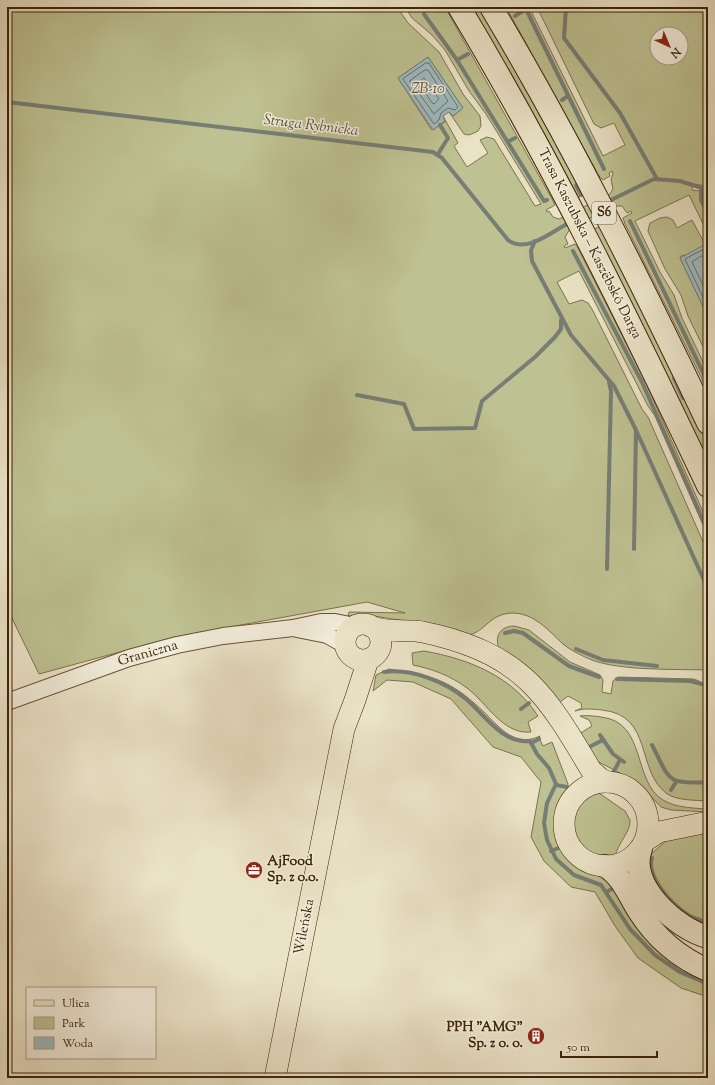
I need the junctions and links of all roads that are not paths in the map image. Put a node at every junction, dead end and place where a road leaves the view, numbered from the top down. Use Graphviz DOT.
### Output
graph roads {
  1 [pos="459,7"];
  2 [pos="491,7"];
  3 [pos="708,423"];
  4 [pos="708,486"];
  5 [pos="364,627"];
  6 [pos="293,628"];
  7 [pos="459,643"];
  8 [pos="361,654"];
  9 [pos="7,702"];
  10 [pos="563,726"];
  11 [pos="608,782"];
  12 [pos="573,798"];
  13 [pos="645,807"];
  14 [pos="708,821"];
  15 [pos="643,845"];
  16 [pos="605,866"];
  17 [pos="708,937"];
  18 [pos="708,970"];
  19 [pos="275,1078"];
  1 -- 4 [label="highway, Trasa Kaszubska – Kaszëbskô Darga / S6"];
  2 -- 3 [label="highway, Trasa Kaszubska – Kaszëbskô Darga / S6"];
  5 -- 6 [label="street, Graniczna"];
  5 -- 7 [label="main road, Graniczna"];
  5 -- 8 [label="main road"];
  5 -- 8 [label="main road"];
  6 -- 8 [label="street, Graniczna"];
  6 -- 9 [label="street, Graniczna"];
  7 -- 8 [label="main road, Graniczna"];
  7 -- 10 [label="main road, Graniczna"];
  8 -- 19 [label="main road, Wileńska"];
  10 -- 11 [label="main road, Graniczna"];
  10 -- 12 [label="main road, Graniczna"];
  11 -- 12 [label="main road"];
  11 -- 13 [label="main road"];
  12 -- 16 [label="main road"];
  13 -- 14 [label="main road"];
  13 -- 15 [label="main road"];
  14 -- 15 [label="main road"];
  15 -- 16 [label="main road"];
  15 -- 17 [label="highway"];
  16 -- 18 [label="highway"];
}
